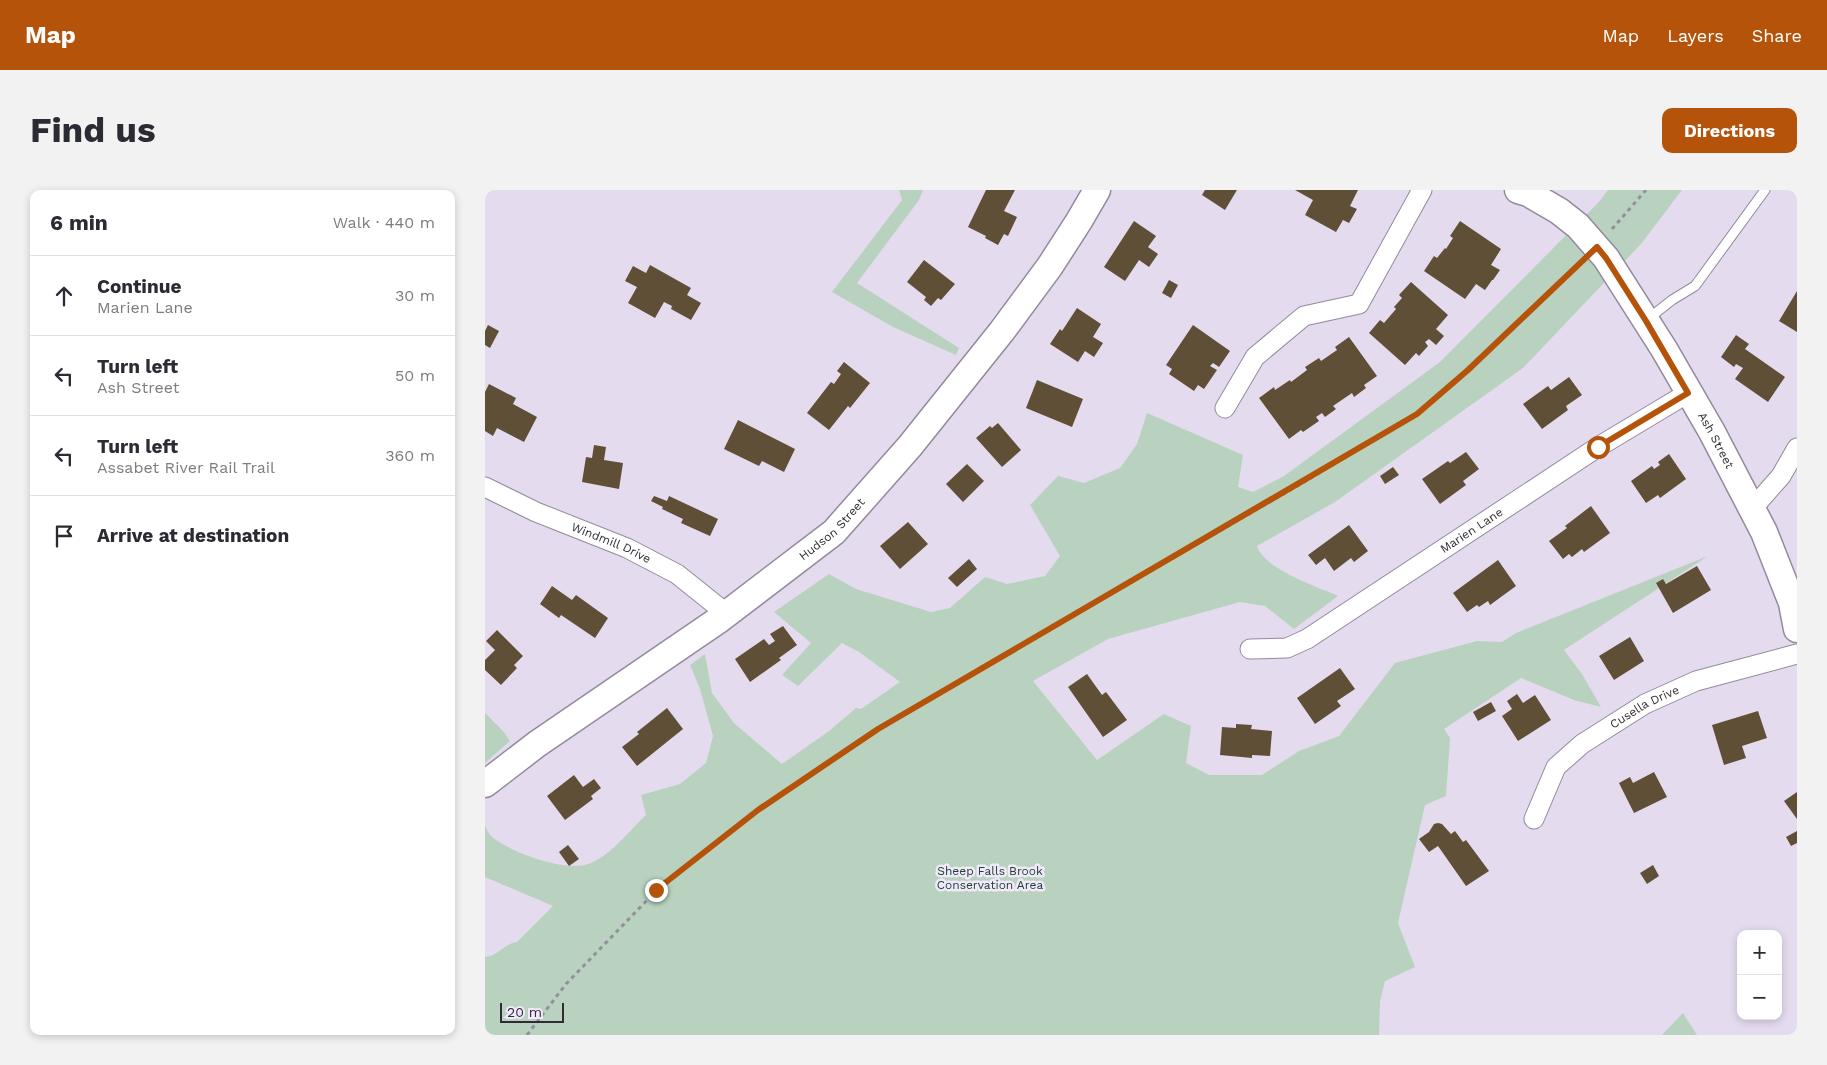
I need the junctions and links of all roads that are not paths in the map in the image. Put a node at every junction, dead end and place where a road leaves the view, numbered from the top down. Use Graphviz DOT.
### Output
graph roads {
  1 [pos="1097,190"];
  2 [pos="1422,190"];
  3 [pos="1518,190"];
  4 [pos="1765,190"];
  5 [pos="1646,321"];
  6 [pos="1688,393"];
  7 [pos="1225,408"];
  8 [pos="1797,448"];
  9 [pos="485,488"];
  10 [pos="1752,509"];
  11 [pos="727,614"];
  12 [pos="1797,629"];
  13 [pos="1250,649"];
  14 [pos="1797,654"];
  15 [pos="485,784"];
  16 [pos="1534,819"];
  1 -- 11 [label="street, Hudson Street"];
  2 -- 7 [label="street"];
  3 -- 5 [label="street, Ash Street"];
  4 -- 5 [label="lane"];
  5 -- 6 [label="street, Ash Street"];
  6 -- 10 [label="street, Ash Street"];
  6 -- 13 [label="street, Marien Lane"];
  8 -- 10 [label="street"];
  9 -- 11 [label="street, Windmill Drive"];
  10 -- 12 [label="street, Ash Street"];
  11 -- 15 [label="street, Hudson Street"];
  14 -- 16 [label="street, Cusella Drive"];
}
